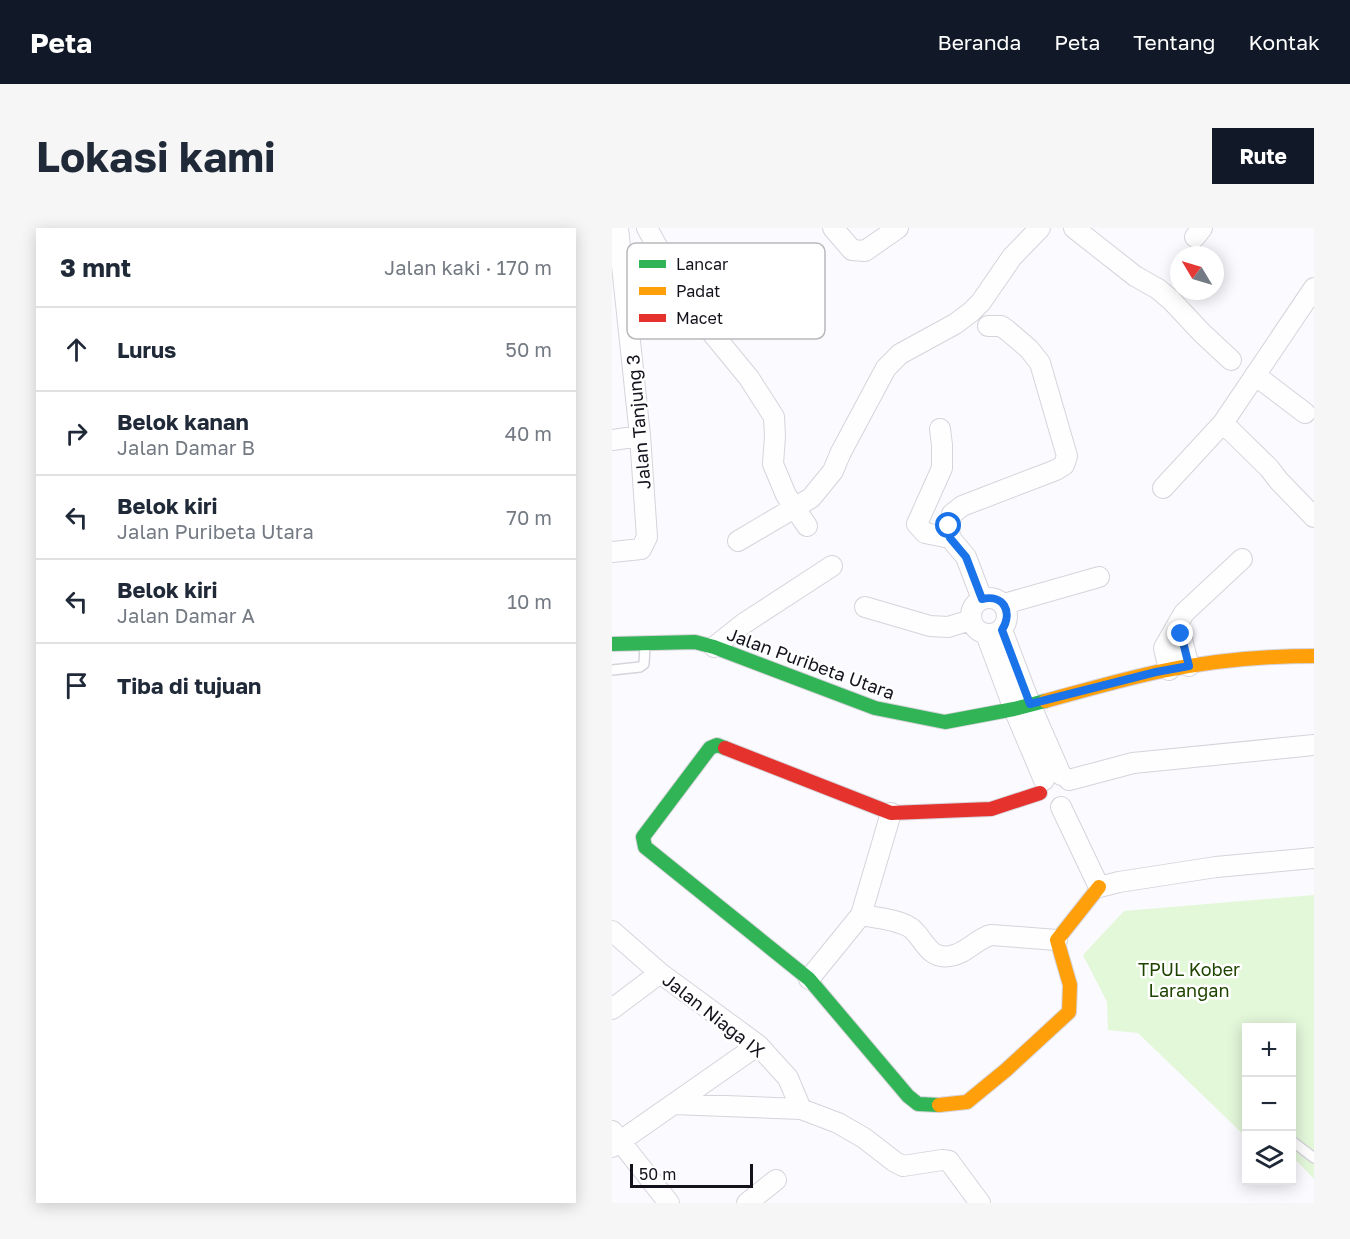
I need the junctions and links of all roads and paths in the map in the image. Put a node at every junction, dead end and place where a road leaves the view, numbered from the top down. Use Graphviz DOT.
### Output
graph roads {
  1 [pos="618,228"];
  2 [pos="647,228"];
  3 [pos="833,228"];
  4 [pos="898,228"];
  5 [pos="1040,228"];
  6 [pos="1074,228"];
  7 [pos="655,243"];
  8 [pos="1314,288"];
  9 [pos="627,313"];
  10 [pos="988,326"];
  11 [pos="630,339"];
  12 [pos="716,339"];
  13 [pos="1231,360"];
  14 [pos="1255,375"];
  15 [pos="1305,413"];
  16 [pos="1223,423"];
  17 [pos="940,429"];
  18 [pos="640,436"];
  19 [pos="612,440"];
  20 [pos="1163,488"];
  21 [pos="794,508"];
  22 [pos="1314,517"];
  23 [pos="807,526"];
  24 [pos="950,538"];
  25 [pos="738,541"];
  26 [pos="612,552"];
  27 [pos="1242,559"];
  28 [pos="832,566"];
  29 [pos="1099,577"];
  30 [pos="982,599"];
  31 [pos="1004,604"];
  32 [pos="864,607"];
  33 [pos="971,620"];
  34 [pos="1178,625"];
  35 [pos="994,632"];
  36 [pos="645,642"];
  37 [pos="612,644"];
  38 [pos="714,646"];
  39 [pos="1314,656"];
  40 [pos="1189,666"];
  41 [pos="612,670"];
  42 [pos="1169,670"];
  43 [pos="1022,707"];
  44 [pos="1314,745"];
  45 [pos="1054,782"];
  46 [pos="1061,807"];
  47 [pos="891,813"];
  48 [pos="1314,858"];
  49 [pos="1100,887"];
  50 [pos="861,915"];
  51 [pos="612,931"];
  52 [pos="1057,940"];
  53 [pos="660,973"];
  54 [pos="808,979"];
  55 [pos="612,1009"];
  56 [pos="758,1045"];
  57 [pos="674,1104"];
  58 [pos="801,1109"];
  59 [pos="614,1140"];
  60 [pos="1296,1144"];
  61 [pos="1314,1158"];
  62 [pos="776,1180"];
  63 [pos="669,1203"];
  64 [pos="747,1203"];
  65 [pos="981,1203"];
  1 -- 9 [label="street, Jalan Tanjung 3"];
  2 -- 7 [label="street"];
  3 -- 4 [label="street"];
  5 -- 21 [label="street"];
  6 -- 13 [label="street"];
  8 -- 14 [label="street"];
  10 -- 24 [label="street"];
  11 -- 18 [label="street, Jalan Tanjung 3"];
  12 -- 21 [label="street"];
  14 -- 15 [label="street"];
  14 -- 16 [label="street"];
  16 -- 20 [label="street"];
  16 -- 22 [label="street"];
  17 -- 24 [label="street"];
  18 -- 19 [label="street"];
  18 -- 26 [label="street, Jalan Tanjung 3"];
  21 -- 23 [label="street"];
  21 -- 25 [label="street"];
  24 -- 30 [label="street"];
  27 -- 34 [label="street"];
  28 -- 38 [label="street"];
  29 -- 31 [label="street"];
  30 -- 31 [label="street"];
  30 -- 33 [label="street"];
  31 -- 35 [label="street"];
  32 -- 33 [label="street"];
  33 -- 35 [label="street"];
  34 -- 40 [label="street"];
  34 -- 42 [label="street"];
  35 -- 43 [label="street"];
  36 -- 37 [label="street, Jalan Puribeta Utara"];
  36 -- 38 [label="street, Jalan Puribeta Utara"];
  36 -- 41 [label="lane"];
  38 -- 43 [label="street, Jalan Puribeta Utara"];
  39 -- 40 [label="street, Jalan Puribeta Utara"];
  40 -- 42 [label="street, Jalan Puribeta Utara"];
  42 -- 43 [label="street, Jalan Puribeta Utara"];
  43 -- 45 [label="street"];
  44 -- 45 [label="street"];
  45 -- 46 [label="street"];
  45 -- 46 [label="street"];
  45 -- 47 [label="street"];
  46 -- 49 [label="street"];
  47 -- 50 [label="street"];
  47 -- 54 [label="street"];
  48 -- 49 [label="street"];
  49 -- 52 [label="street"];
  50 -- 52 [label="street"];
  50 -- 54 [label="street"];
  51 -- 53 [label="street, Jalan Niaga IX"];
  52 -- 54 [label="street"];
  53 -- 55 [label="street"];
  53 -- 56 [label="street, Jalan Niaga IX"];
  56 -- 57 [label="street"];
  56 -- 58 [label="street, Jalan Niaga IX"];
  57 -- 58 [label="street"];
  57 -- 59 [label="street"];
  58 -- 65 [label="street"];
  59 -- 63 [label="street"];
  60 -- 61 [label="lane"];
  62 -- 64 [label="street"];
}
